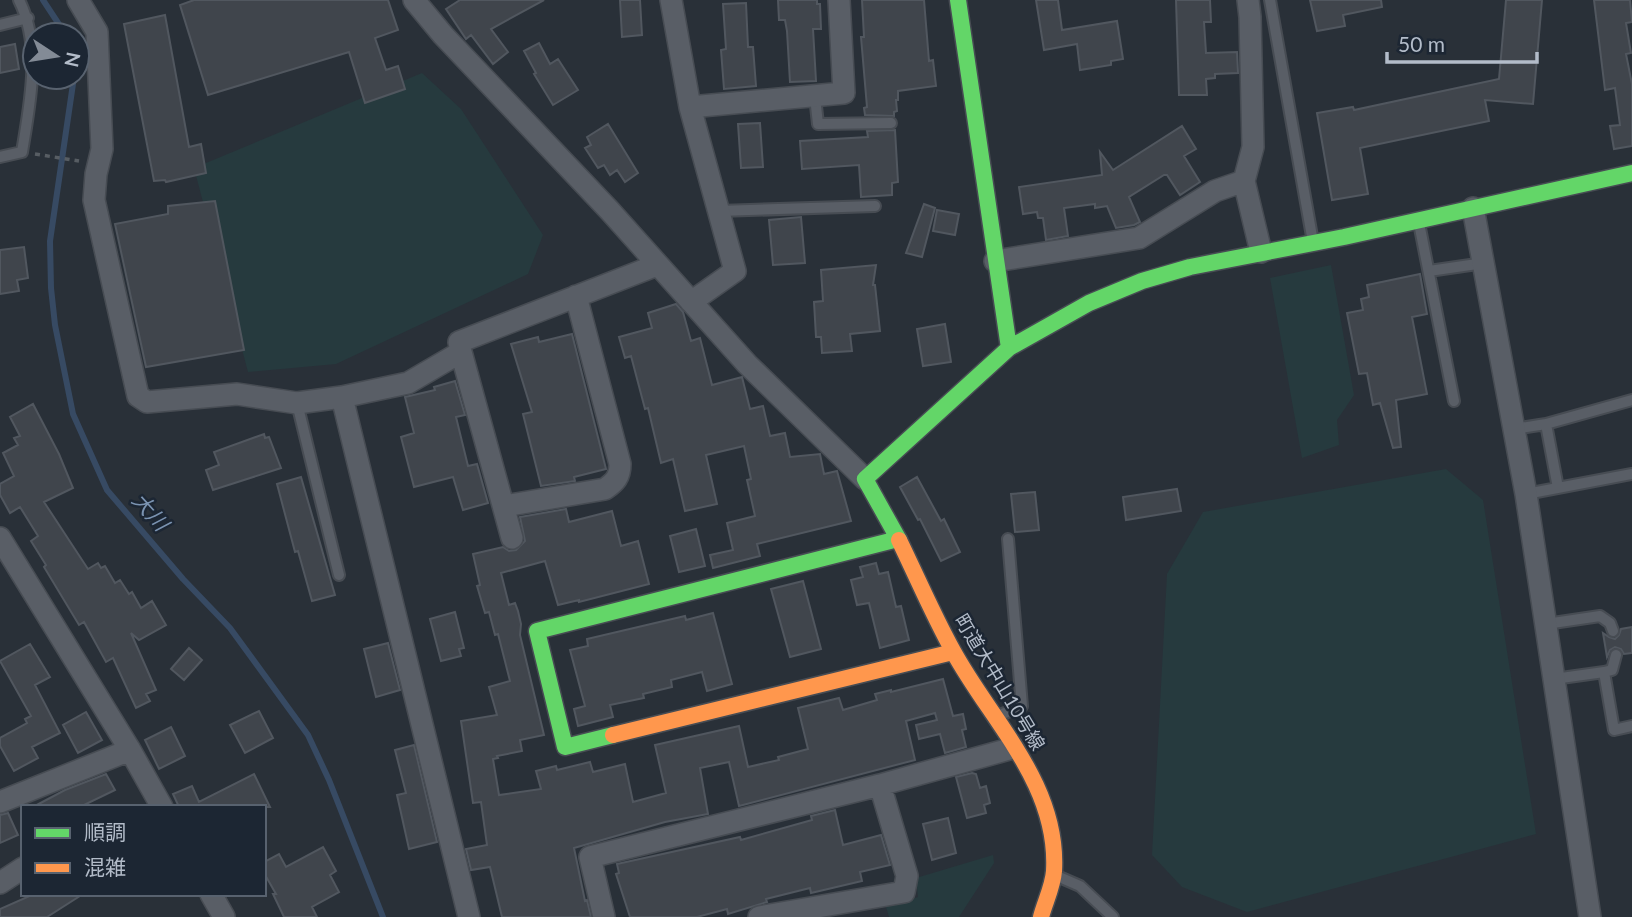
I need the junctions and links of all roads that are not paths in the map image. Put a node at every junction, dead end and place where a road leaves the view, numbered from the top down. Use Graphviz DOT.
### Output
graph roads {
  1 [pos="19,0"];
  2 [pos="78,0"];
  3 [pos="671,0"];
  4 [pos="839,0"];
  5 [pos="958,0"];
  6 [pos="1248,0"];
  7 [pos="1270,0"];
  8 [pos="419,1"];
  9 [pos="28,18"];
  10 [pos="0,25"];
  11 [pos="815,97"];
  12 [pos="690,107"];
  13 [pos="891,124"];
  14 [pos="0,157"];
  15 [pos="1632,173"];
  16 [pos="1244,181"];
  17 [pos="875,206"];
  18 [pos="1473,208"];
  19 [pos="719,211"];
  20 [pos="1419,220"];
  21 [pos="1313,243"];
  22 [pos="1261,252"];
  23 [pos="995,261"];
  24 [pos="1483,263"];
  25 [pos="657,265"];
  26 [pos="1429,271"];
  27 [pos="576,296"];
  28 [pos="691,302"];
  29 [pos="1009,348"];
  30 [pos="461,352"];
  31 [pos="342,397"];
  32 [pos="1632,400"];
  33 [pos="1454,401"];
  34 [pos="297,403"];
  35 [pos="1546,424"];
  36 [pos="1514,429"];
  37 [pos="1632,474"];
  38 [pos="865,479"];
  39 [pos="1558,488"];
  40 [pos="1526,494"];
  41 [pos="505,506"];
  42 [pos="0,538"];
  43 [pos="512,538"];
  44 [pos="898,539"];
  45 [pos="1008,539"];
  46 [pos="339,575"];
  47 [pos="1545,625"];
  48 [pos="1612,631"];
  49 [pos="953,652"];
  50 [pos="1616,655"];
  51 [pos="1604,672"];
  52 [pos="1554,679"];
  53 [pos="993,717"];
  54 [pos="1632,726"];
  55 [pos="1013,748"];
  56 [pos="130,750"];
  57 [pos="880,785"];
  58 [pos="28,800"];
  59 [pos="0,803"];
  60 [pos="161,805"];
  61 [pos="21,869"];
  62 [pos="1054,874"];
  63 [pos="0,883"];
  64 [pos="212,896"];
  65 [pos="224,917"];
  66 [pos="469,917"];
  67 [pos="604,917"];
  68 [pos="758,917"];
  69 [pos="1041,917"];
  70 [pos="1113,917"];
  71 [pos="1590,917"];
  1 -- 9 [label="lane"];
  2 -- 34 [label="street"];
  3 -- 12 [label="street"];
  4 -- 11 [label="street"];
  5 -- 23 [label="street"];
  6 -- 16 [label="street"];
  7 -- 21 [label="lane"];
  8 -- 25 [label="street"];
  9 -- 10 [label="lane"];
  9 -- 14 [label="lane"];
  11 -- 12 [label="street"];
  11 -- 13 [label="lane"];
  12 -- 19 [label="street"];
  15 -- 18 [label="street"];
  16 -- 22 [label="street"];
  16 -- 23 [label="street"];
  17 -- 19 [label="lane"];
  18 -- 20 [label="street"];
  18 -- 24 [label="street"];
  19 -- 28 [label="street"];
  20 -- 21 [label="street"];
  20 -- 26 [label="lane"];
  21 -- 22 [label="street"];
  22 -- 29 [label="street"];
  23 -- 29 [label="street"];
  24 -- 26 [label="lane"];
  24 -- 36 [label="street"];
  25 -- 27 [label="street"];
  25 -- 28 [label="street"];
  26 -- 33 [label="lane"];
  27 -- 30 [label="street"];
  27 -- 41 [label="street"];
  28 -- 38 [label="street"];
  29 -- 38 [label="street"];
  30 -- 31 [label="street"];
  30 -- 41 [label="street"];
  31 -- 34 [label="street"];
  31 -- 66 [label="street"];
  32 -- 35 [label="lane"];
  34 -- 46 [label="lane"];
  35 -- 36 [label="lane"];
  35 -- 39 [label="lane"];
  36 -- 40 [label="street"];
  37 -- 39 [label="lane"];
  38 -- 44 [label="street, 町道大中山10号線"];
  39 -- 40 [label="lane"];
  40 -- 47 [label="street"];
  41 -- 43 [label="street"];
  42 -- 56 [label="street"];
  44 -- 49 [label="street, 町道大中山10号線"];
  44 -- 49 [label="street"];
  45 -- 53 [label="lane"];
  47 -- 48 [label="lane"];
  47 -- 52 [label="street"];
  49 -- 53 [label="street, 町道大中山10号線"];
  50 -- 51 [label="lane"];
  51 -- 52 [label="lane"];
  51 -- 54 [label="lane"];
  52 -- 71 [label="street"];
  53 -- 55 [label="street, 町道大中山10号線"];
  55 -- 57 [label="street"];
  55 -- 62 [label="street, 町道大中山10号線"];
  56 -- 58 [label="street"];
  56 -- 60 [label="street"];
  57 -- 67 [label="street"];
  57 -- 68 [label="street"];
  58 -- 59 [label="street"];
  61 -- 63 [label="street"];
  62 -- 69 [label="street, 町道大中山10号線"];
  62 -- 70 [label="lane"];
  64 -- 65 [label="street"];
}
